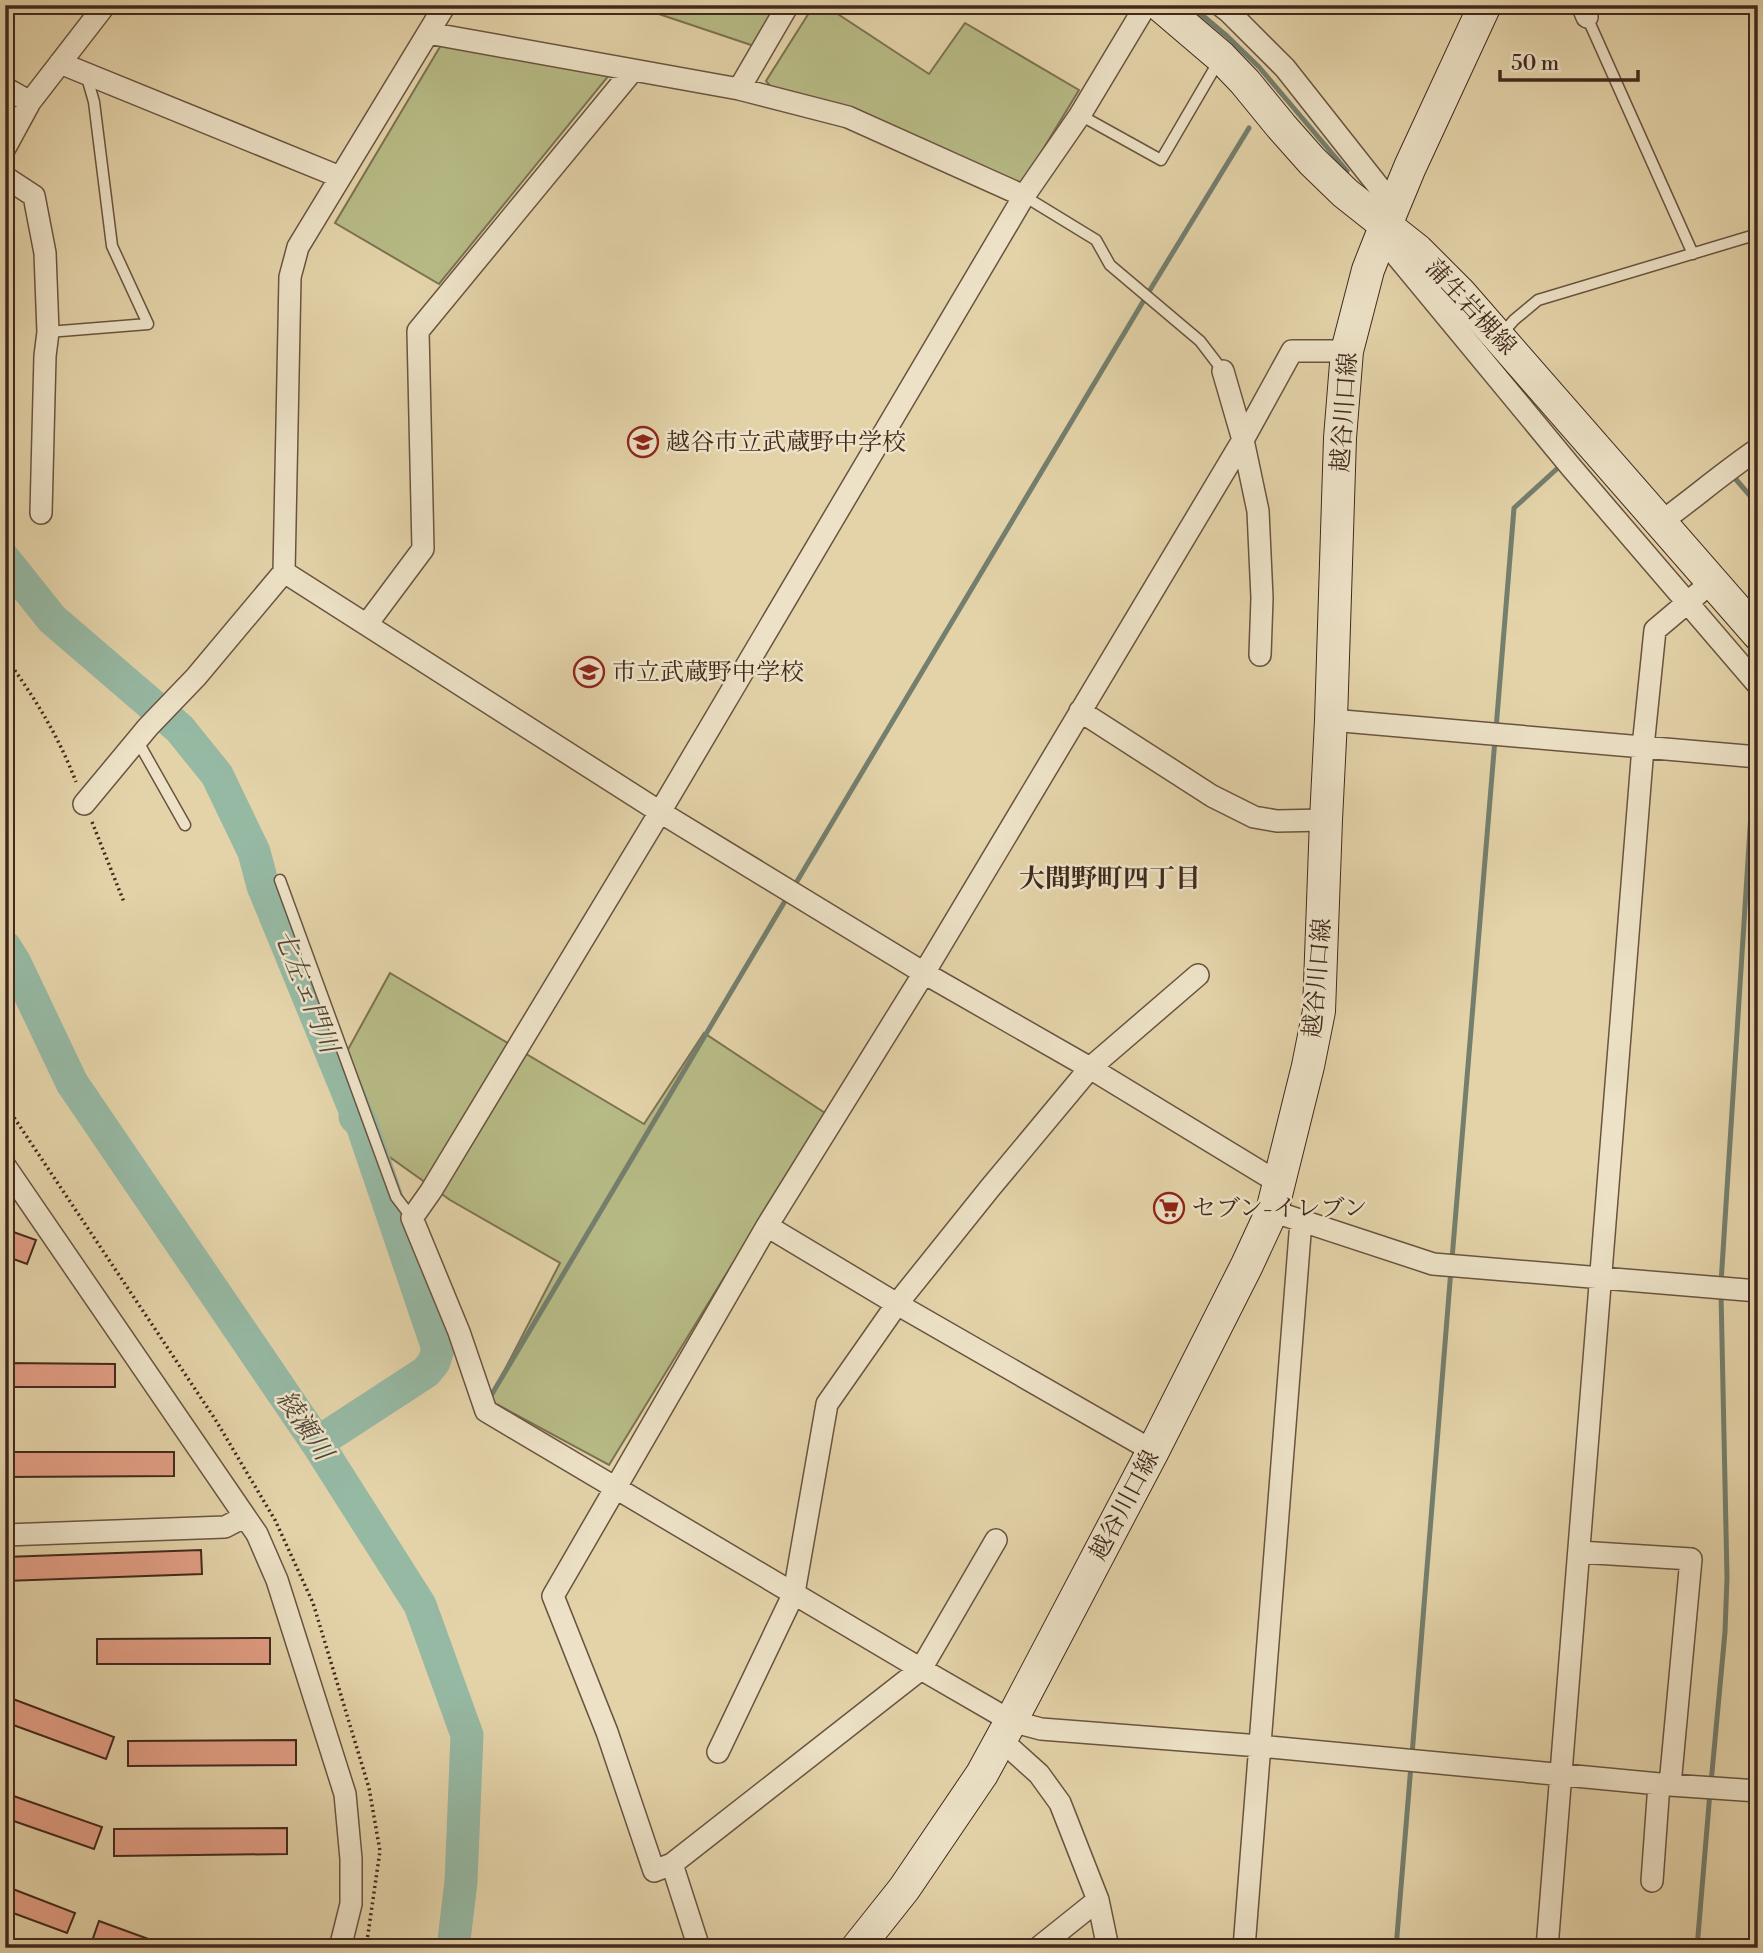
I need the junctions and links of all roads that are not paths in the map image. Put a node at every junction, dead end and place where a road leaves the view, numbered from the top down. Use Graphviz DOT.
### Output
graph roads {
  1 [pos="105,5"];
  2 [pos="445,5"];
  3 [pos="788,5"];
  4 [pos="1146,5"];
  5 [pos="1160,5"];
  6 [pos="1220,5"];
  7 [pos="1485,5"];
  8 [pos="1584,11"];
  9 [pos="428,33"];
  10 [pos="1221,57"];
  11 [pos="60,63"];
  12 [pos="633,70"];
  13 [pos="86,74"];
  14 [pos="5,88"];
  15 [pos="739,89"];
  16 [pos="30,102"];
  17 [pos="1080,115"];
  18 [pos="5,148"];
  19 [pos="5,177"];
  20 [pos="340,177"];
  21 [pos="1024,196"];
  22 [pos="1387,223"];
  23 [pos="1758,234"];
  24 [pos="1693,254"];
  25 [pos="48,332"];
  26 [pos="1499,337"];
  27 [pos="1347,351"];
  28 [pos="1223,371"];
  29 [pos="1243,440"];
  30 [pos="1758,449"];
  31 [pos="41,513"];
  32 [pos="1661,522"];
  33 [pos="284,572"];
  34 [pos="1713,581"];
  35 [pos="1688,602"];
  36 [pos="367,624"];
  37 [pos="1758,634"];
  38 [pos="1260,655"];
  39 [pos="1758,685"];
  40 [pos="1080,712"];
  41 [pos="1331,720"];
  42 [pos="137,740"];
  43 [pos="1643,747"];
  44 [pos="1758,757"];
  45 [pos="84,804"];
  46 [pos="660,812"];
  47 [pos="1326,820"];
  48 [pos="185,825"];
  49 [pos="279,880"];
  50 [pos="924,974"];
  51 [pos="1198,975"];
  52 [pos="1090,1068"];
  53 [pos="5,1166"];
  54 [pos="1284,1205"];
  55 [pos="412,1219"];
  56 [pos="767,1226"];
  57 [pos="1600,1276"];
  58 [pos="1758,1291"];
  59 [pos="897,1304"];
  60 [pos="1153,1451"];
  61 [pos="615,1486"];
  62 [pos="244,1517"];
  63 [pos="5,1535"];
  64 [pos="996,1540"];
  65 [pos="1579,1552"];
  66 [pos="794,1593"];
  67 [pos="921,1669"];
  68 [pos="1006,1730"];
  69 [pos="1260,1746"];
  70 [pos="718,1752"];
  71 [pos="1560,1775"];
  72 [pos="1665,1785"];
  73 [pos="1758,1791"];
  74 [pos="672,1864"];
  75 [pos="1652,1881"];
  76 [pos="1098,1900"];
  77 [pos="340,1948"];
  78 [pos="699,1948"];
  79 [pos="857,1948"];
  80 [pos="1038,1948"];
  81 [pos="1108,1948"];
  82 [pos="1244,1948"];
  83 [pos="1547,1948"];
  1 -- 11 [label="street"];
  2 -- 9 [label="street"];
  3 -- 15 [label="street"];
  4 -- 17 [label="street"];
  5 -- 10 [label="main road, 蒲生岩槻線"];
  6 -- 22 [label="street"];
  7 -- 22 [label="main road, 越谷川口線"];
  8 -- 24 [label="lane"];
  9 -- 12 [label="street"];
  9 -- 20 [label="street"];
  10 -- 17 [label="lane"];
  10 -- 22 [label="main road, 蒲生岩槻線"];
  11 -- 13 [label="street"];
  11 -- 16 [label="street"];
  12 -- 15 [label="street"];
  12 -- 36 [label="street"];
  13 -- 20 [label="street"];
  13 -- 25 [label="lane"];
  14 -- 16 [label="street"];
  15 -- 21 [label="street"];
  16 -- 18 [label="street"];
  17 -- 21 [label="street"];
  19 -- 25 [label="street"];
  20 -- 33 [label="street"];
  21 -- 28 [label="lane"];
  21 -- 46 [label="street"];
  22 -- 26 [label="main road, 蒲生岩槻線"];
  22 -- 27 [label="main road, 越谷川口線"];
  22 -- 35 [label="street"];
  23 -- 24 [label="lane"];
  24 -- 26 [label="lane"];
  25 -- 31 [label="street"];
  26 -- 32 [label="main road, 蒲生岩槻線"];
  27 -- 29 [label="street"];
  27 -- 41 [label="main road, 越谷川口線"];
  28 -- 29 [label="street"];
  29 -- 38 [label="street"];
  29 -- 40 [label="street"];
  30 -- 32 [label="street"];
  32 -- 34 [label="main road, 蒲生岩槻線"];
  33 -- 36 [label="street"];
  33 -- 42 [label="street"];
  34 -- 35 [label="street"];
  34 -- 37 [label="main road, 蒲生岩槻線"];
  35 -- 39 [label="street"];
  35 -- 43 [label="street"];
  36 -- 46 [label="street"];
  40 -- 47 [label="street"];
  40 -- 50 [label="street"];
  41 -- 43 [label="street"];
  41 -- 47 [label="main road, 越谷川口線"];
  42 -- 45 [label="street"];
  42 -- 48 [label="lane"];
  43 -- 44 [label="street"];
  43 -- 57 [label="street"];
  46 -- 50 [label="street"];
  46 -- 55 [label="street"];
  47 -- 54 [label="main road, 越谷川口線"];
  49 -- 55 [label="lane"];
  50 -- 52 [label="street"];
  50 -- 56 [label="street"];
  51 -- 52 [label="street"];
  52 -- 54 [label="street"];
  52 -- 59 [label="street"];
  53 -- 62 [label="street"];
  54 -- 57 [label="street"];
  54 -- 60 [label="main road, 越谷川口線"];
  54 -- 69 [label="street"];
  55 -- 61 [label="street"];
  56 -- 59 [label="street"];
  56 -- 61 [label="street"];
  57 -- 58 [label="street"];
  57 -- 65 [label="street"];
  59 -- 60 [label="street"];
  59 -- 66 [label="street"];
  60 -- 68 [label="main road, 越谷川口線"];
  61 -- 66 [label="street"];
  61 -- 74 [label="street"];
  62 -- 63 [label="street"];
  62 -- 77 [label="street"];
  64 -- 67 [label="street"];
  65 -- 71 [label="street"];
  65 -- 72 [label="street"];
  66 -- 67 [label="street"];
  66 -- 70 [label="street"];
  67 -- 68 [label="street"];
  67 -- 74 [label="street"];
  68 -- 69 [label="street"];
  68 -- 76 [label="street"];
  68 -- 79 [label="main road, 越谷川口線"];
  69 -- 71 [label="street"];
  69 -- 82 [label="street"];
  71 -- 72 [label="street"];
  71 -- 83 [label="street"];
  72 -- 73 [label="street"];
  72 -- 75 [label="street"];
  74 -- 78 [label="street"];
  76 -- 80 [label="street"];
  76 -- 81 [label="street"];
}
